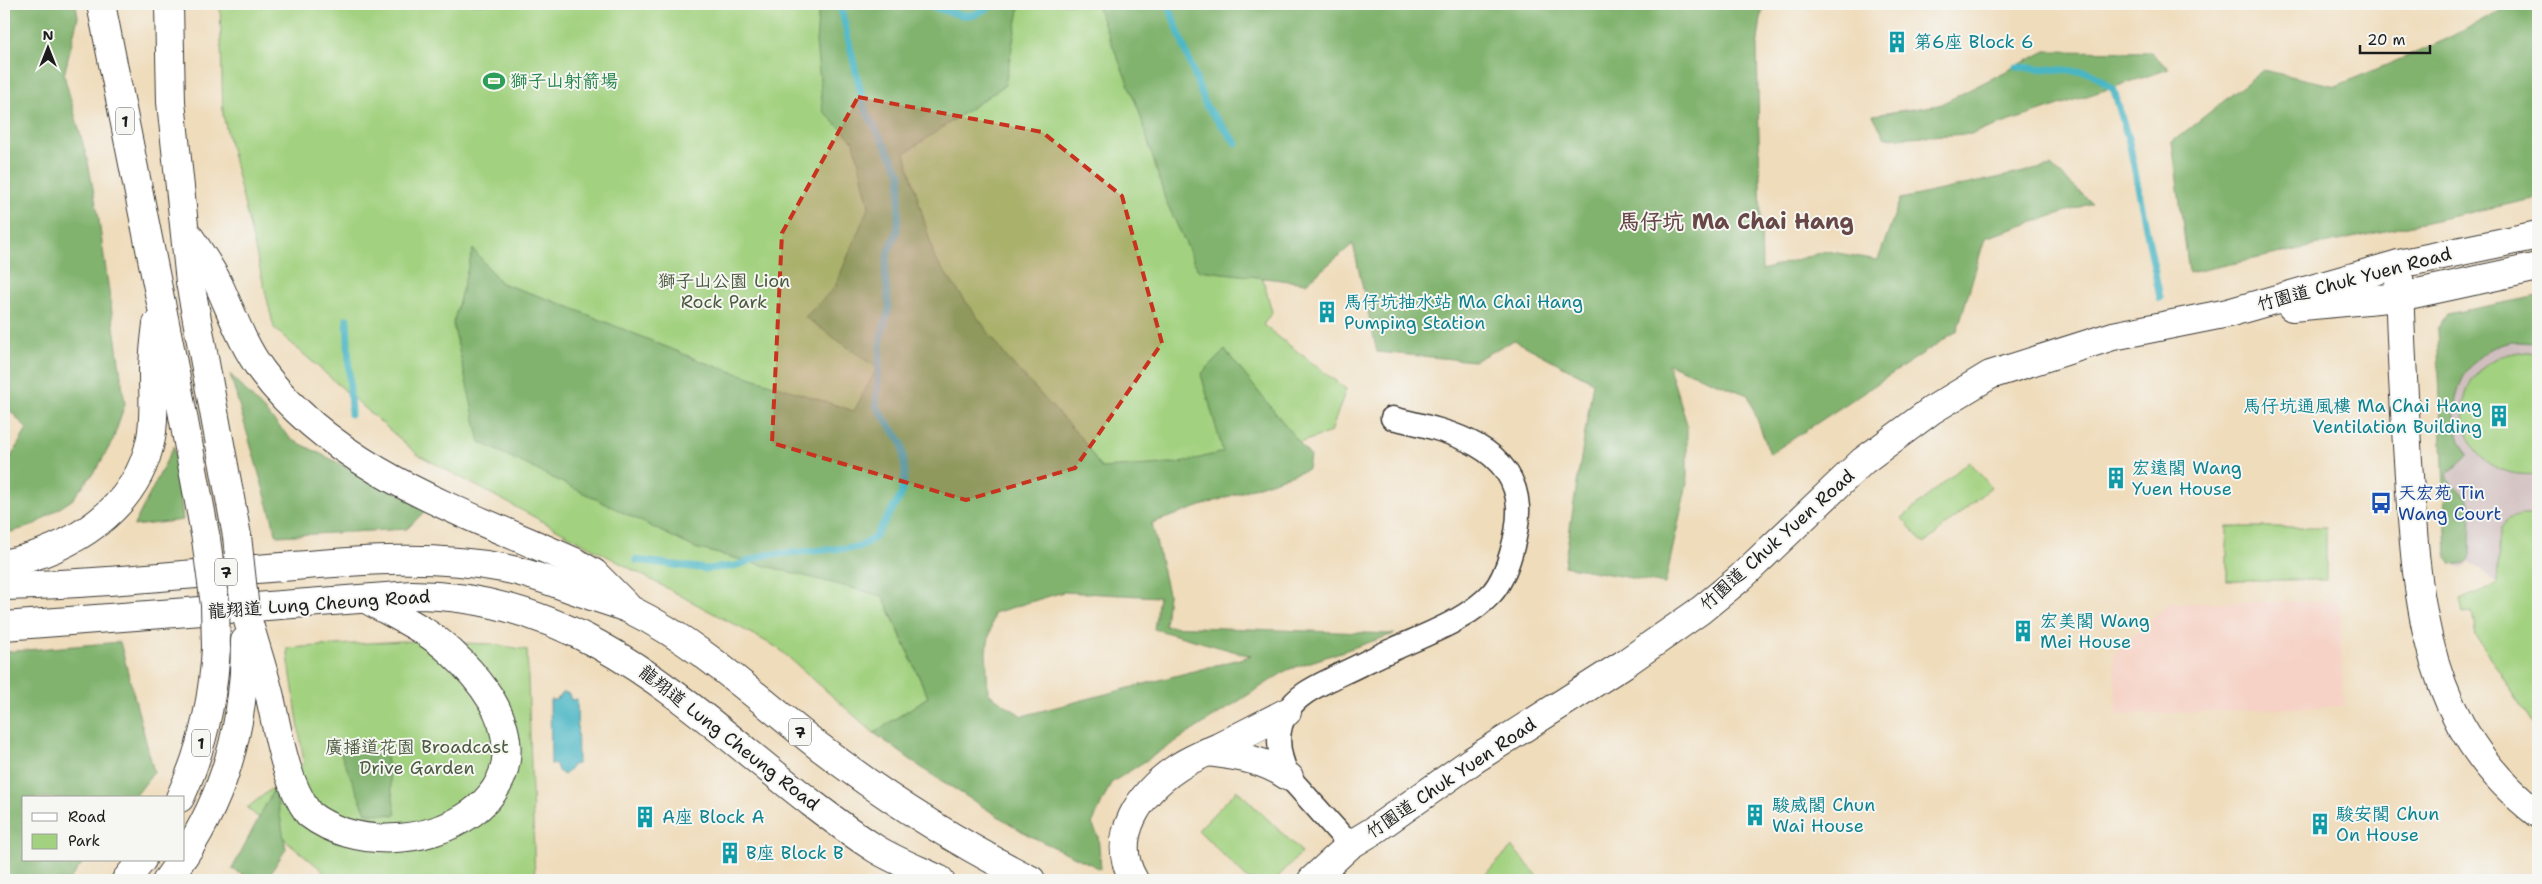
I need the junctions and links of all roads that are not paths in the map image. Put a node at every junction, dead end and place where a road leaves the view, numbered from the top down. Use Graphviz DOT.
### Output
graph roads {
  1 [pos="101,4"];
  2 [pos="169,4"];
  3 [pos="186,232"];
  4 [pos="2538,235"];
  5 [pos="2399,264"];
  6 [pos="2538,267"];
  7 [pos="160,295"];
  8 [pos="2399,298"];
  9 [pos="2228,313"];
  10 [pos="1392,418"];
  11 [pos="4,564"];
  12 [pos="4,586"];
  13 [pos="368,600"];
  14 [pos="630,609"];
  15 [pos="4,626"];
  16 [pos="253,678"];
  17 [pos="1287,712"];
  18 [pos="1207,752"];
  19 [pos="1290,777"];
  20 [pos="181,796"];
  21 [pos="2538,814"];
  22 [pos="1346,849"];
  23 [pos="455,850"];
  24 [pos="877,850"];
  25 [pos="185,854"];
  26 [pos="371,861"];
  27 [pos="140,862"];
  28 [pos="180,862"];
  29 [pos="126,880"];
  30 [pos="167,880"];
  31 [pos="906,880"];
  32 [pos="940,880"];
  33 [pos="1031,880"];
  34 [pos="1134,880"];
  35 [pos="1312,880"];
  1 -- 7 [label="main road, 1"];
  2 -- 3 [label="main road"];
  3 -- 14 [label="main road"];
  3 -- 16 [label="main road, bridge"];
  4 -- 5 [label="main road, 竹園道 Chuk Yuen Road"];
  5 -- 8 [label="main road"];
  5 -- 9 [label="main road, 竹園道 Chuk Yuen Road"];
  6 -- 8 [label="main road, 竹園道 Chuk Yuen Road"];
  7 -- 11 [label="main road"];
  7 -- 20 [label="main road, 1, bridge"];
  8 -- 9 [label="main road, 竹園道 Chuk Yuen Road"];
  8 -- 21 [label="main road"];
  9 -- 22 [label="main road, 竹園道 Chuk Yuen Road"];
  10 -- 17 [label="street"];
  12 -- 14 [label="main road, 龍翔道 Lung Cheung Road / 7"];
  13 -- 15 [label="main road, 龍翔道 Lung Cheung Road / 7"];
  13 -- 23 [label="main road"];
  13 -- 24 [label="main road, 龍翔道 Lung Cheung Road / 7"];
  14 -- 33 [label="main road, 龍翔道 Lung Cheung Road / 7"];
  16 -- 25 [label="main road, 1"];
  16 -- 26 [label="main road"];
  17 -- 18 [label="main road"];
  17 -- 19 [label="street"];
  18 -- 19 [label="main road"];
  18 -- 34 [label="main road"];
  19 -- 22 [label="street"];
  22 -- 35 [label="main road, 竹園道 Chuk Yuen Road"];
  24 -- 31 [label="main road"];
  24 -- 32 [label="main road, 龍翔道 Lung Cheung Road / 7"];
  27 -- 29 [label="main road"];
  28 -- 30 [label="main road"];
}
